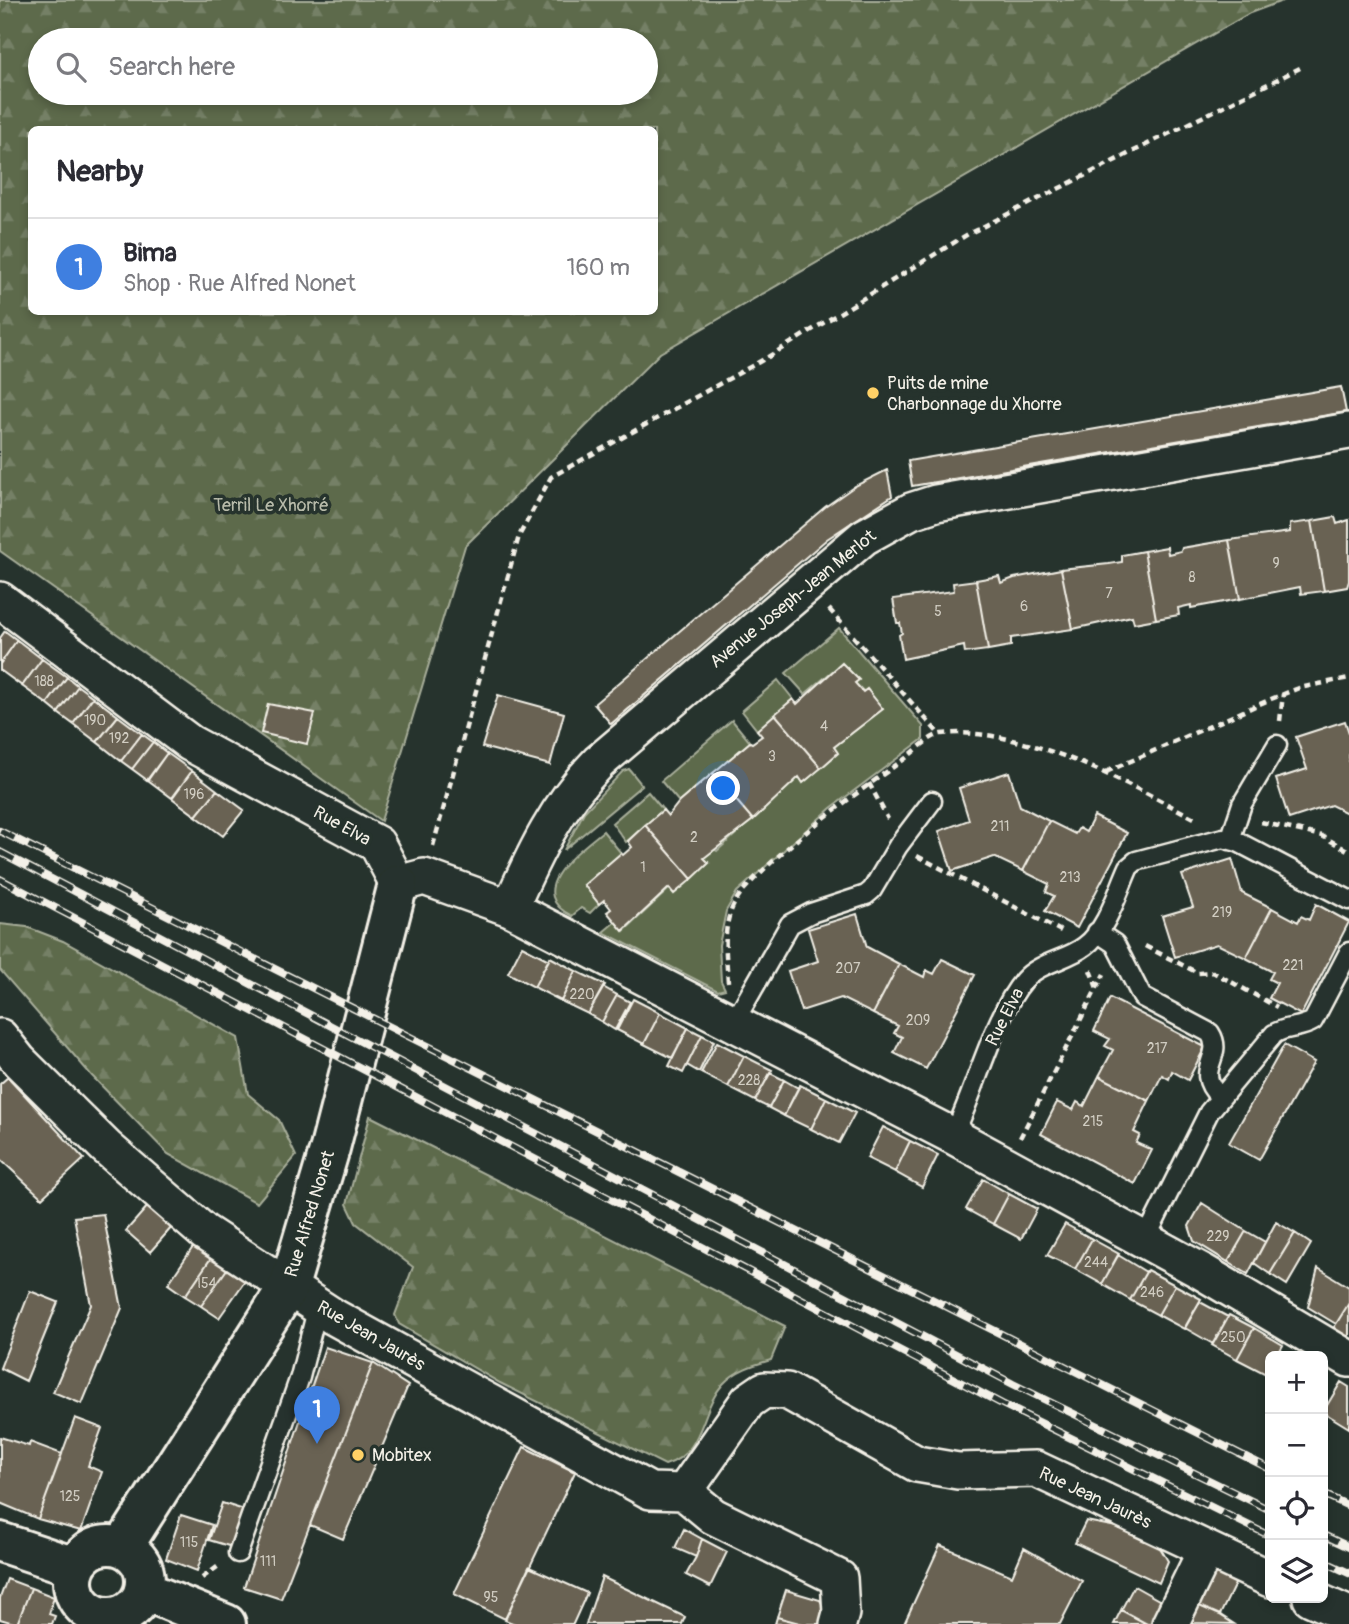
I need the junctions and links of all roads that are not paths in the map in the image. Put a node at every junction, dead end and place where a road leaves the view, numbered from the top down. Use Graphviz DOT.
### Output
graph roads {
  1 [pos="1349,431"];
  2 [pos="0,600"];
  3 [pos="1277,745"];
  4 [pos="932,801"];
  5 [pos="1232,833"];
  6 [pos="411,880"];
  7 [pos="1349,900"];
  8 [pos="510,908"];
  9 [pos="1097,932"];
  10 [pos="1349,952"];
  11 [pos="733,1024"];
  12 [pos="0,1037"];
  13 [pos="1220,1097"];
  14 [pos="953,1136"];
  15 [pos="1145,1240"];
  16 [pos="303,1296"];
  17 [pos="1349,1359"];
  18 [pos="684,1492"];
  19 [pos="0,1542"];
  20 [pos="123,1547"];
  21 [pos="1206,1550"];
  22 [pos="239,1553"];
  23 [pos="75,1567"];
  24 [pos="1265,1578"];
  25 [pos="145,1591"];
  26 [pos="1322,1603"];
  27 [pos="1349,1615"];
  28 [pos="88,1619"];
  29 [pos="226,1624"];
  30 [pos="838,1624"];
  31 [pos="1170,1624"];
  1 -- 8 [label="street, Avenue Joseph-Jean Merlot"];
  2 -- 6 [label="street, Rue Elva"];
  3 -- 5 [label="lane"];
  4 -- 11 [label="lane"];
  5 -- 7 [label="lane"];
  5 -- 9 [label="lane, Rue Elva"];
  6 -- 8 [label="street"];
  6 -- 16 [label="street, Rue Alfred Nonet"];
  8 -- 11 [label="street"];
  9 -- 13 [label="lane"];
  9 -- 14 [label="lane, Rue Elva"];
  10 -- 13 [label="lane"];
  11 -- 14 [label="street"];
  12 -- 16 [label="street, Rue Jean Jaurès"];
  13 -- 15 [label="lane"];
  14 -- 15 [label="street"];
  15 -- 17 [label="street"];
  16 -- 18 [label="street, Rue Jean Jaurès"];
  16 -- 20 [label="street, Rue Alfred Nonet"];
  16 -- 22 [label="lane"];
  18 -- 21 [label="street, Rue Jean Jaurès"];
  18 -- 30 [label="street"];
  19 -- 23 [label="street"];
  20 -- 23 [label="street"];
  20 -- 25 [label="street"];
  21 -- 24 [label="street, Rue Jean Jaurès"];
  21 -- 31 [label="street"];
  23 -- 28 [label="street"];
  25 -- 28 [label="street"];
  25 -- 29 [label="street"];
  26 -- 27 [label="street"];
}
